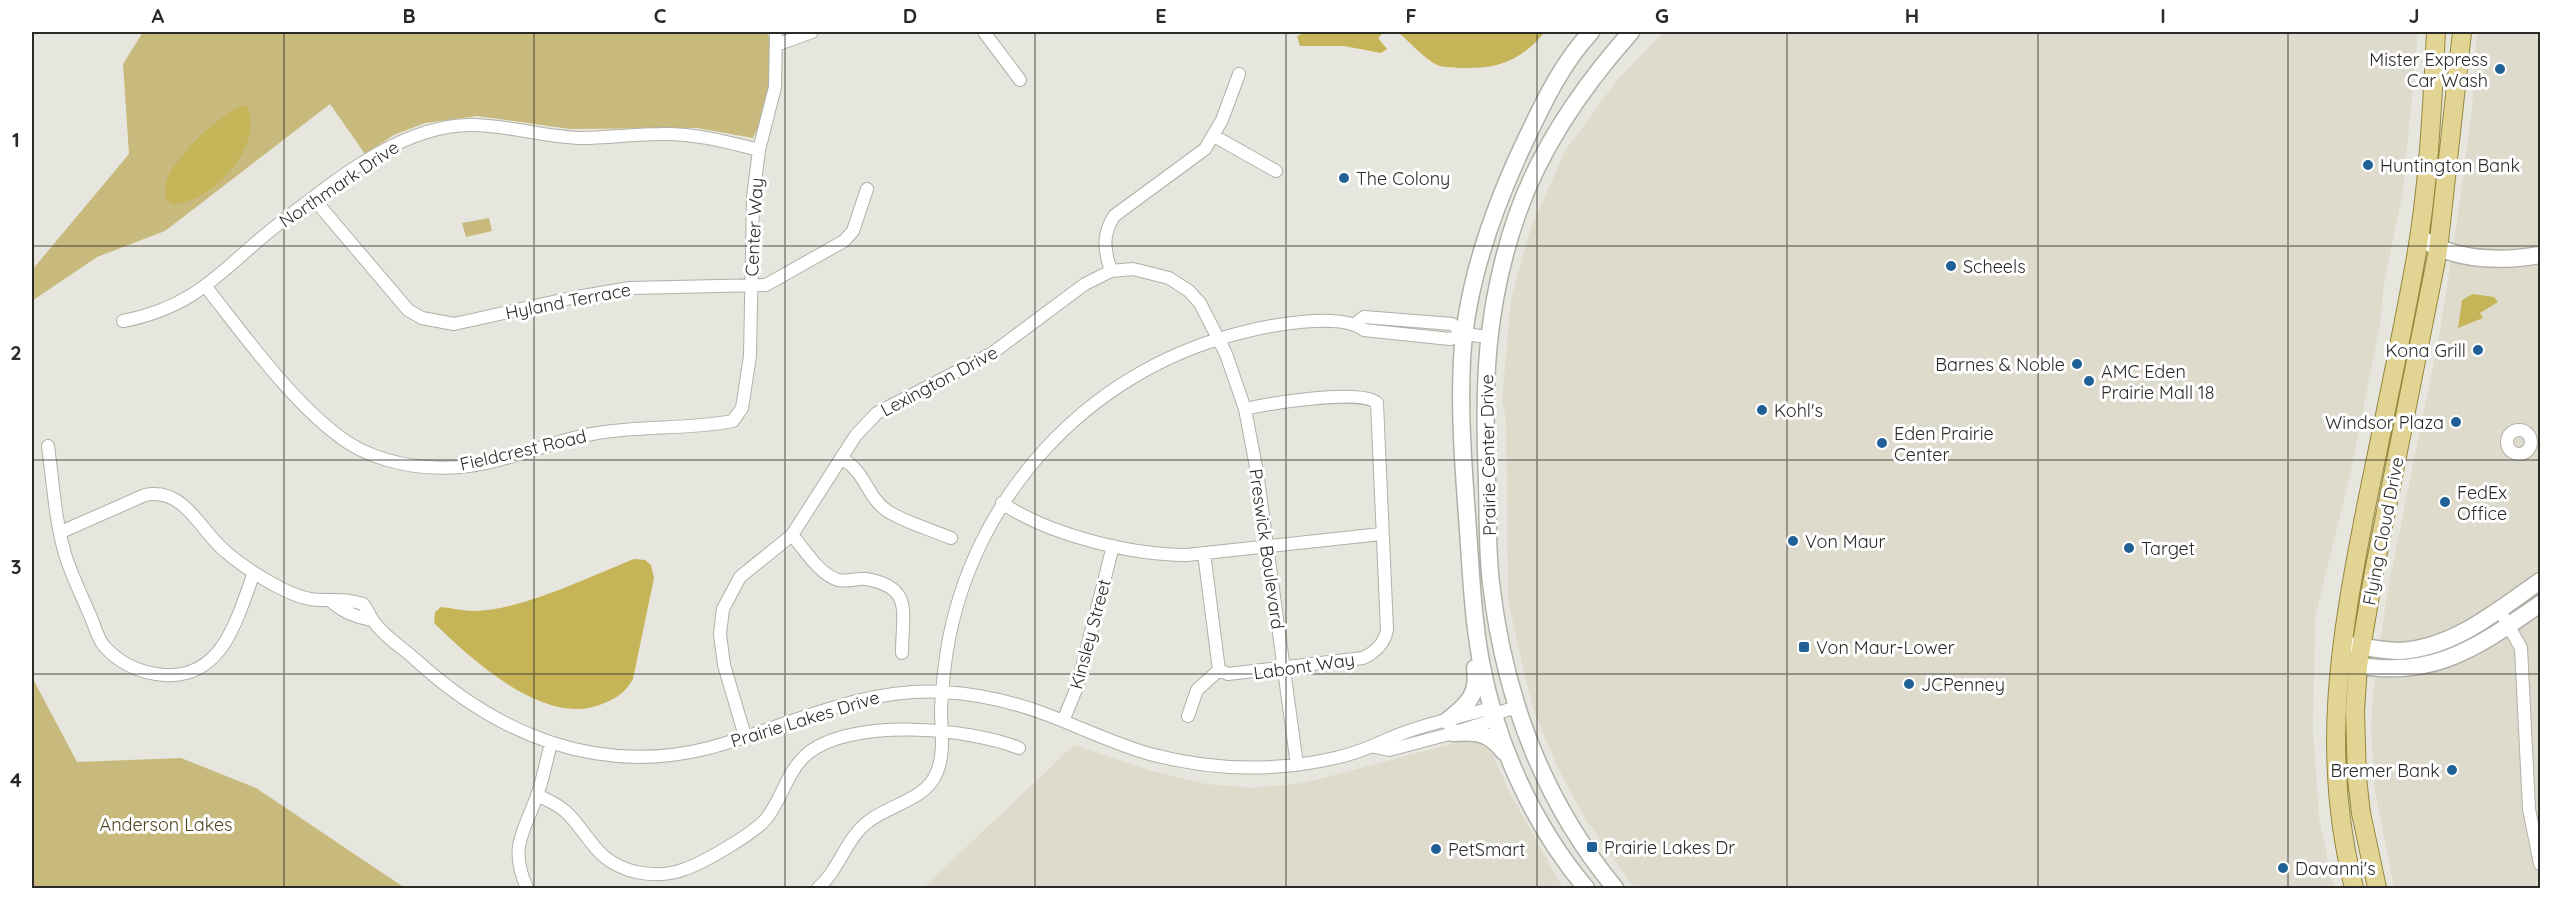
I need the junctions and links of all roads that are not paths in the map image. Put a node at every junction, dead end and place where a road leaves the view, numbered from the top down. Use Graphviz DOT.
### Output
graph roads {
  1 [pos="776,32"];
  2 [pos="812,32"];
  3 [pos="984,32"];
  4 [pos="1591,32"];
  5 [pos="1631,32"];
  6 [pos="2436,32"];
  7 [pos="2462,32"];
  8 [pos="776,45"];
  9 [pos="1239,74"];
  10 [pos="1020,80"];
  11 [pos="1214,136"];
  12 [pos="759,150"];
  13 [pos="1276,171"];
  14 [pos="867,189"];
  15 [pos="313,198"];
  16 [pos="2419,237"];
  17 [pos="2438,250"];
  18 [pos="2541,255"];
  19 [pos="2416,256"];
  20 [pos="1111,272"];
  21 [pos="751,286"];
  22 [pos="206,287"];
  23 [pos="123,321"];
  24 [pos="1465,334"];
  25 [pos="1487,337"];
  26 [pos="1219,339"];
  27 [pos="1245,409"];
  28 [pos="733,421"];
  29 [pos="48,446"];
  30 [pos="841,458"];
  31 [pos="1002,503"];
  32 [pos="61,532"];
  33 [pos="1381,534"];
  34 [pos="792,536"];
  35 [pos="951,538"];
  36 [pos="1113,546"];
  37 [pos="1266,546"];
  38 [pos="1204,553"];
  39 [pos="254,573"];
  40 [pos="1472,580"];
  41 [pos="2541,581"];
  42 [pos="2541,604"];
  43 [pos="2499,609"];
  44 [pos="2509,625"];
  45 [pos="2361,646"];
  46 [pos="2341,652"];
  47 [pos="902,653"];
  48 [pos="2358,666"];
  49 [pos="1283,668"];
  50 [pos="1219,670"];
  51 [pos="943,692"];
  52 [pos="1515,707"];
  53 [pos="1494,714"];
  54 [pos="1188,716"];
  55 [pos="1063,721"];
  56 [pos="1450,727"];
  57 [pos="941,732"];
  58 [pos="746,736"];
  59 [pos="551,743"];
  60 [pos="1019,748"];
  61 [pos="1513,764"];
  62 [pos="1297,765"];
  63 [pos="537,795"];
  64 [pos="2342,837"];
  65 [pos="2541,864"];
  66 [pos="527,888"];
  67 [pos="818,888"];
  68 [pos="1586,888"];
  69 [pos="1615,888"];
  70 [pos="2346,888"];
  71 [pos="2354,888"];
  72 [pos="2377,888"];
  1 -- 8 [label="street, Center Way"];
  2 -- 8 [label="street"];
  3 -- 10 [label="street"];
  4 -- 24 [label="main road, Prairie Center Drive"];
  5 -- 25 [label="main road, Prairie Center Drive"];
  6 -- 16 [label="main road, Flying Cloud Drive"];
  7 -- 17 [label="main road, Flying Cloud Drive"];
  8 -- 12 [label="street, Center Way"];
  9 -- 11 [label="street"];
  11 -- 13 [label="street"];
  11 -- 20 [label="street"];
  12 -- 15 [label="street, Northmark Drive"];
  12 -- 21 [label="street, Center Way"];
  14 -- 21 [label="street, Hyland Terrace"];
  15 -- 21 [label="street, Hyland Terrace"];
  15 -- 22 [label="street, Northmark Drive"];
  16 -- 17 [label="main road"];
  16 -- 19 [label="main road, Flying Cloud Drive"];
  17 -- 18 [label="main road"];
  17 -- 19 [label="main road"];
  17 -- 45 [label="main road, Flying Cloud Drive"];
  19 -- 46 [label="main road, Flying Cloud Drive"];
  20 -- 26 [label="street, Lexington Drive"];
  20 -- 30 [label="street, Lexington Drive"];
  21 -- 28 [label="street, Center Way"];
  22 -- 23 [label="street, Northmark Drive"];
  22 -- 28 [label="street, Fieldcrest Road"];
  24 -- 25 [label="street"];
  24 -- 26 [label="street"];
  24 -- 40 [label="main road, Prairie Center Drive"];
  25 -- 52 [label="main road, Prairie Center Drive"];
  26 -- 27 [label="street, Preswick Boulevard"];
  26 -- 31 [label="street"];
  27 -- 33 [label="street, Labont Way"];
  27 -- 37 [label="street, Preswick Boulevard"];
  29 -- 32 [label="street"];
  30 -- 34 [label="street, Lexington Drive"];
  30 -- 35 [label="street"];
  31 -- 36 [label="street"];
  31 -- 51 [label="street"];
  32 -- 39 [label="street, Prairie Lakes Drive"];
  32 -- 39 [label="street"];
  33 -- 37 [label="street"];
  33 -- 49 [label="street, Labont Way"];
  34 -- 47 [label="street"];
  34 -- 58 [label="street, Lexington Drive"];
  36 -- 38 [label="street"];
  36 -- 55 [label="street, Kinsley Street"];
  37 -- 38 [label="street"];
  37 -- 49 [label="street, Preswick Boulevard"];
  38 -- 50 [label="street"];
  39 -- 59 [label="street, Prairie Lakes Drive"];
  40 -- 53 [label="main road, Prairie Center Drive"];
  40 -- 56 [label="main road"];
  41 -- 43 [label="main road"];
  42 -- 44 [label="main road"];
  43 -- 44 [label="street"];
  43 -- 45 [label="main road"];
  44 -- 48 [label="main road"];
  44 -- 65 [label="street"];
  45 -- 46 [label="main road"];
  45 -- 48 [label="main road, Flying Cloud Drive"];
  46 -- 48 [label="main road"];
  46 -- 64 [label="main road, Flying Cloud Drive"];
  48 -- 72 [label="main road, Flying Cloud Drive"];
  49 -- 50 [label="street, Labont Way"];
  49 -- 62 [label="street, Preswick Boulevard"];
  50 -- 54 [label="street"];
  51 -- 55 [label="street, Prairie Lakes Drive"];
  51 -- 57 [label="street"];
  51 -- 58 [label="street, Prairie Lakes Drive"];
  52 -- 53 [label="street, Prairie Lakes Drive"];
  52 -- 69 [label="main road, Prairie Center Drive"];
  53 -- 56 [label="street, Prairie Lakes Drive"];
  53 -- 61 [label="main road, Prairie Center Drive"];
  55 -- 62 [label="street, Prairie Lakes Drive"];
  56 -- 61 [label="main road"];
  56 -- 62 [label="street, Prairie Lakes Drive"];
  57 -- 60 [label="street"];
  57 -- 63 [label="street"];
  57 -- 67 [label="street"];
  58 -- 59 [label="street, Prairie Lakes Drive"];
  59 -- 63 [label="street"];
  61 -- 68 [label="main road, Prairie Center Drive"];
  63 -- 66 [label="street"];
  64 -- 70 [label="main road"];
  64 -- 71 [label="main road, Flying Cloud Drive"];
}
